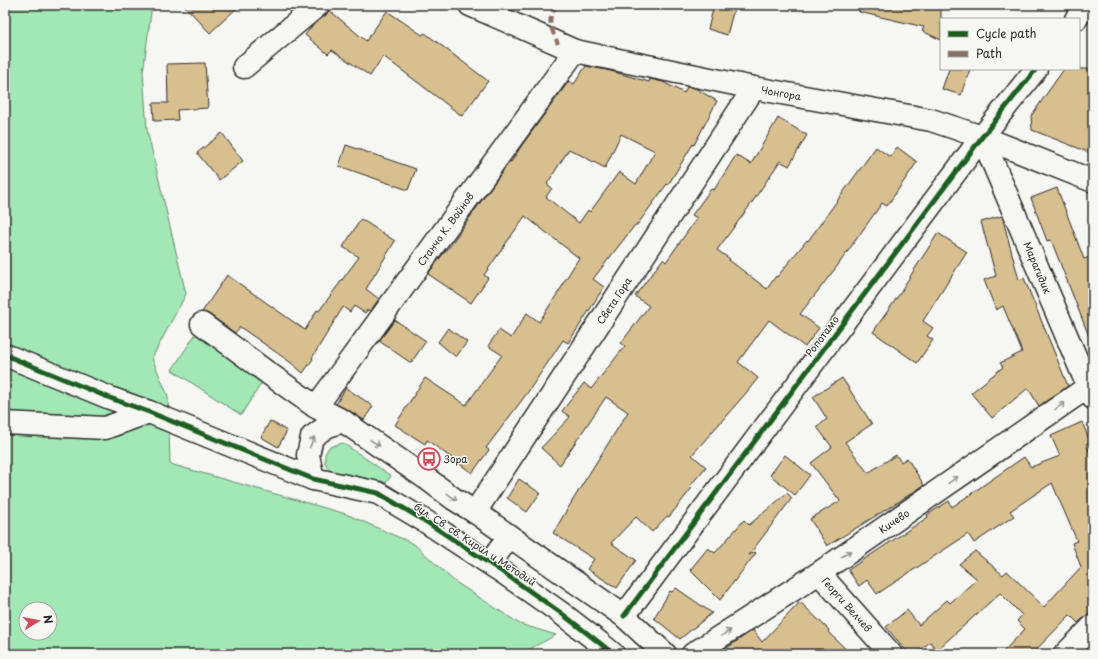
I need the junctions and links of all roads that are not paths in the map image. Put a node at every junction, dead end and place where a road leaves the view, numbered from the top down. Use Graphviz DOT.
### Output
graph roads {
  1 [pos="318,5"];
  2 [pos="470,5"];
  3 [pos="1087,5"];
  4 [pos="1077,18"];
  5 [pos="575,51"];
  6 [pos="244,67"];
  7 [pos="1035,70"];
  8 [pos="754,88"];
  9 [pos="982,137"];
  10 [pos="1093,181"];
  11 [pos="202,324"];
  12 [pos="5,355"];
  13 [pos="1092,390"];
  14 [pos="316,407"];
  15 [pos="149,412"];
  16 [pos="343,421"];
  17 [pos="5,423"];
  18 [pos="313,479"];
  19 [pos="474,512"];
  20 [pos="509,537"];
  21 [pos="490,563"];
  22 [pos="820,573"];
  23 [pos="624,616"];
  24 [pos="1093,626"];
  25 [pos="613,654"];
  26 [pos="665,654"];
  27 [pos="693,654"];
  28 [pos="891,654"];
  29 [pos="1065,654"];
  1 -- 6 [label="street"];
  2 -- 5 [label="street, Чонгора"];
  3 -- 4 [label="street"];
  5 -- 8 [label="street, Чонгора"];
  5 -- 14 [label="street, Станчо К. Войнов"];
  7 -- 9 [label="street, Ропотамо"];
  8 -- 9 [label="street, Чонгора"];
  8 -- 19 [label="street, Света Гора"];
  9 -- 10 [label="street, Чонгора"];
  9 -- 13 [label="street, Марагидик"];
  9 -- 23 [label="street, Ропотамо"];
  11 -- 14 [label="street"];
  12 -- 15 [label="street, бул. Св. св. Кирил и Методий"];
  22 -- 13 [label="street, Кичево, one-way"];
  14 -- 16 [label="street"];
  15 -- 17 [label="street"];
  15 -- 18 [label="street, бул. Св. св. Кирил и Методий"];
  18 -- 16 [label="street, one-way"];
  16 -- 19 [label="street, one-way"];
  18 -- 21 [label="street, бул. Св. св. Кирил и Методий"];
  19 -- 20 [label="street"];
  20 -- 21 [label="street"];
  20 -- 23 [label="street"];
  21 -- 25 [label="street, бул. Св. св. Кирил и Методий"];
  27 -- 22 [label="street, Кичево, one-way"];
  22 -- 28 [label="street, Георги Велчев"];
  23 -- 26 [label="street"];
  24 -- 29 [label="street"];
}
